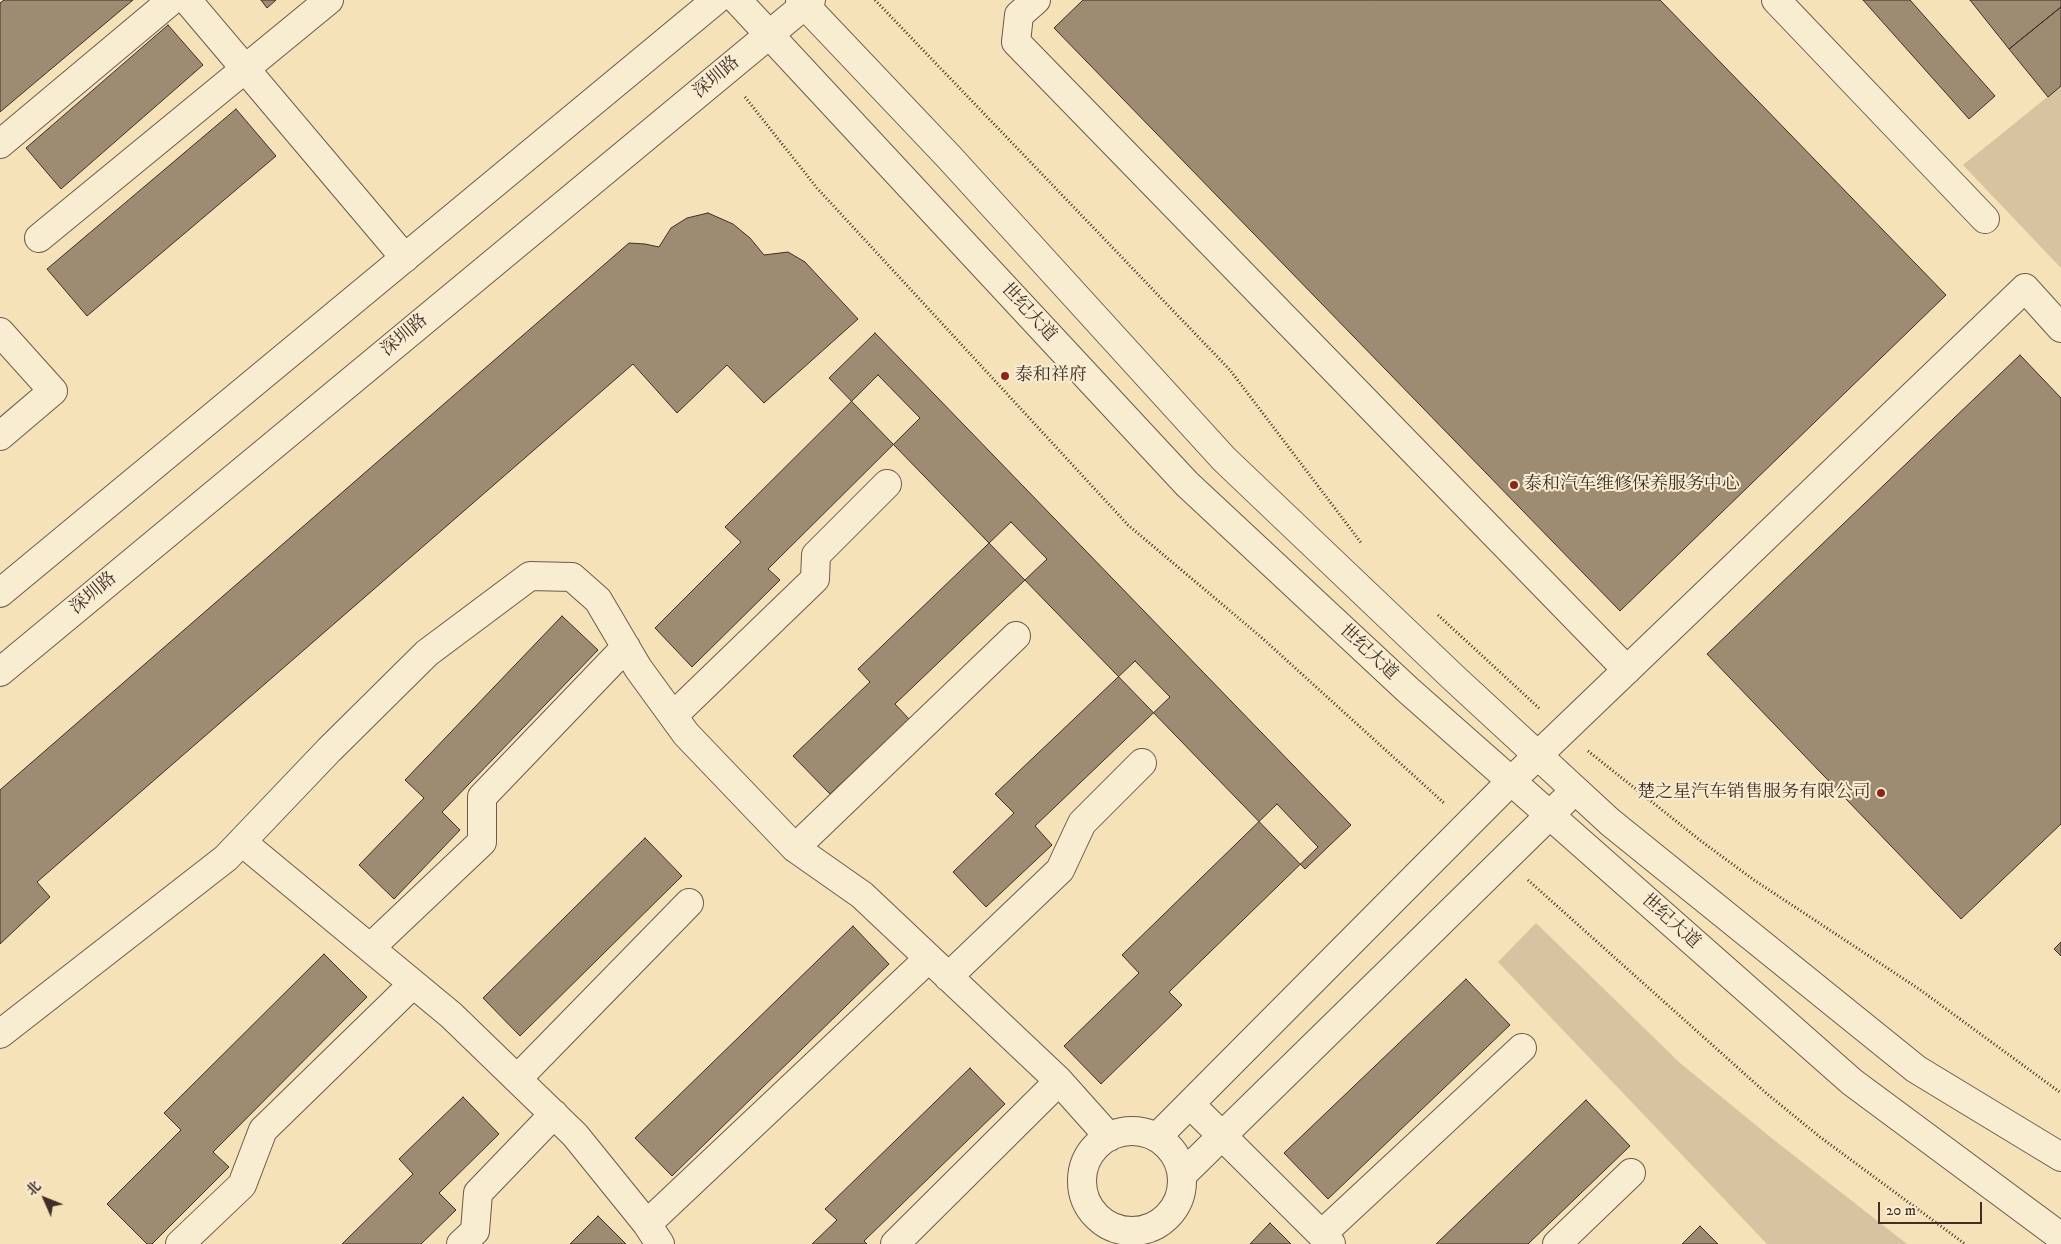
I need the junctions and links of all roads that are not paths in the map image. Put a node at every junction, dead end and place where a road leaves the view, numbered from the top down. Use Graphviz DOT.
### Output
graph roads {
  1 [pos="172,0"];
  2 [pos="187,0"];
  3 [pos="329,0"];
  4 [pos="716,0"];
  5 [pos="738,0"];
  6 [pos="1036,0"];
  7 [pos="1776,0"];
  8 [pos="805,2"];
  9 [pos="769,34"];
  10 [pos="245,69"];
  11 [pos="0,144"];
  12 [pos="1985,219"];
  13 [pos="39,238"];
  14 [pos="405,258"];
  15 [pos="2061,328"];
  16 [pos="0,332"];
  17 [pos="0,436"];
  18 [pos="887,484"];
  19 [pos="0,593"];
  20 [pos="1016,636"];
  21 [pos="626,647"];
  22 [pos="1627,670"];
  23 [pos="0,672"];
  24 [pos="673,716"];
  25 [pos="1538,756"];
  26 [pos="1142,762"];
  27 [pos="1511,781"];
  28 [pos="1576,790"];
  29 [pos="1550,815"];
  30 [pos="242,842"];
  31 [pos="795,848"];
  32 [pos="689,903"];
  33 [pos="370,948"];
  34 [pos="929,958"];
  35 [pos="948,976"];
  36 [pos="413,984"];
  37 [pos="0,1034"];
  38 [pos="1522,1048"];
  39 [pos="517,1079"];
  40 [pos="1058,1081"];
  41 [pos="1190,1104"];
  42 [pos="554,1114"];
  43 [pos="1222,1136"];
  44 [pos="1109,1137"];
  45 [pos="1157,1137"];
  46 [pos="2061,1157"];
  47 [pos="1631,1174"];
  48 [pos="1182,1175"];
  49 [pos="654,1234"];
  50 [pos="1114,1236"];
  51 [pos="2061,1238"];
  52 [pos="1327,1239"];
  53 [pos="180,1244"];
  54 [pos="461,1244"];
  55 [pos="895,1244"];
  56 [pos="1557,1244"];
  1 -- 11 [label="street"];
  2 -- 10 [label="street"];
  3 -- 10 [label="street"];
  4 -- 14 [label="street"];
  5 -- 9 [label="street, 世纪大道"];
  6 -- 22 [label="street"];
  7 -- 12 [label="street"];
  8 -- 9 [label="street, 深圳路"];
  8 -- 25 [label="street"];
  9 -- 23 [label="street, 深圳路"];
  9 -- 27 [label="street, 世纪大道"];
  10 -- 13 [label="street"];
  10 -- 14 [label="street"];
  14 -- 19 [label="street"];
  15 -- 22 [label="street"];
  16 -- 17 [label="street"];
  18 -- 24 [label="street"];
  20 -- 31 [label="street"];
  21 -- 24 [label="street"];
  21 -- 30 [label="street"];
  21 -- 33 [label="street"];
  22 -- 25 [label="street"];
  24 -- 31 [label="street"];
  25 -- 27 [label="street"];
  25 -- 28 [label="street"];
  26 -- 35 [label="street"];
  27 -- 29 [label="street, 世纪大道"];
  27 -- 41 [label="street"];
  28 -- 29 [label="street"];
  28 -- 46 [label="street"];
  29 -- 43 [label="street"];
  29 -- 51 [label="street, 世纪大道"];
  30 -- 33 [label="street"];
  30 -- 37 [label="street"];
  31 -- 34 [label="street"];
  32 -- 39 [label="street"];
  33 -- 36 [label="street"];
  34 -- 35 [label="street"];
  34 -- 49 [label="street"];
  35 -- 40 [label="street"];
  36 -- 39 [label="street"];
  36 -- 53 [label="street"];
  38 -- 52 [label="street"];
  39 -- 42 [label="street"];
  40 -- 44 [label="street"];
  40 -- 55 [label="street"];
  41 -- 43 [label="street"];
  41 -- 45 [label="street"];
  42 -- 49 [label="street"];
  42 -- 54 [label="street"];
  43 -- 48 [label="street"];
  43 -- 52 [label="street"];
  44 -- 45 [label="street"];
  44 -- 50 [label="street"];
  45 -- 48 [label="street"];
  47 -- 56 [label="street"];
  48 -- 50 [label="street"];
}
